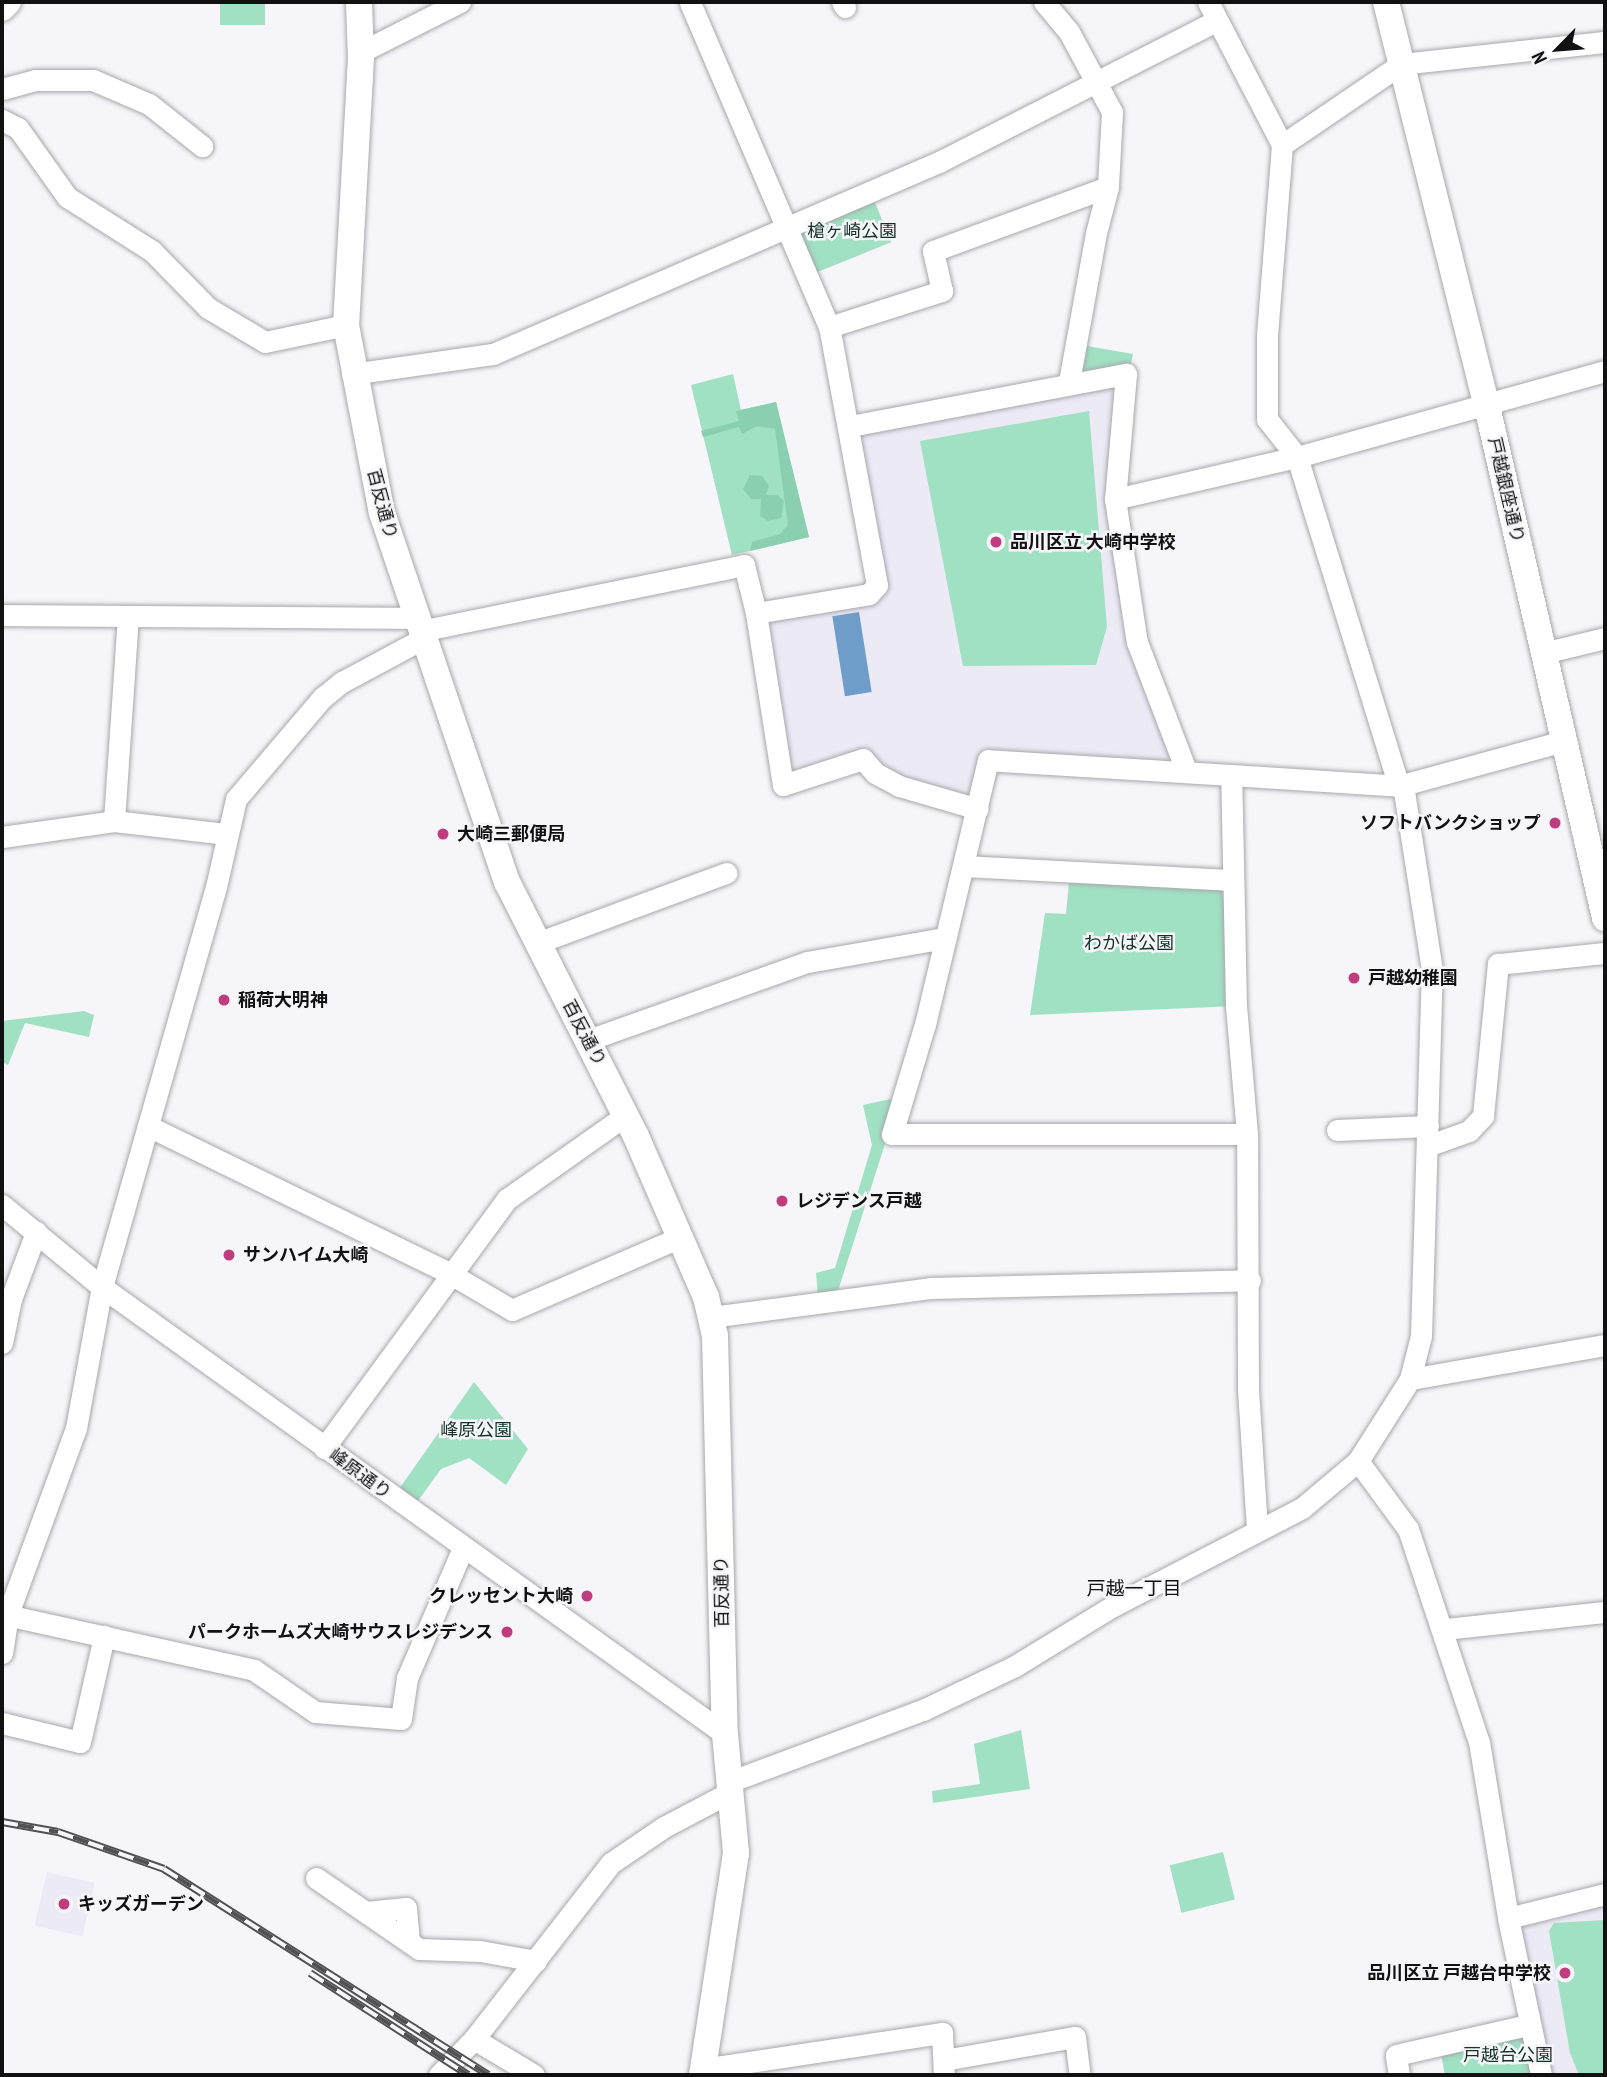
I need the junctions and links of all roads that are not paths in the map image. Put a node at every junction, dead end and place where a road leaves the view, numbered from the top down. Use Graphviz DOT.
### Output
graph roads {
  1 [pos="8,2"];
  2 [pos="359,2"];
  3 [pos="460,2"];
  4 [pos="690,2"];
  5 [pos="1044,2"];
  6 [pos="1386,2"];
  7 [pos="2,8"];
  8 [pos="1212,11"];
  9 [pos="1605,42"];
  10 [pos="361,52"];
  11 [pos="1401,64"];
  12 [pos="1095,84"];
  13 [pos="2,89"];
  14 [pos="2,120"];
  15 [pos="1282,145"];
  16 [pos="202,146"];
  17 [pos="1108,187"];
  18 [pos="789,227"];
  19 [pos="346,325"];
  20 [pos="829,327"];
  21 [pos="1605,372"];
  22 [pos="352,374"];
  23 [pos="1069,382"];
  24 [pos="1486,402"];
  25 [pos="850,426"];
  26 [pos="1297,457"];
  27 [pos="1115,499"];
  28 [pos="756,613"];
  29 [pos="2,615"];
  30 [pos="128,617"];
  31 [pos="419,630"];
  32 [pos="1605,638"];
  33 [pos="1542,653"];
  34 [pos="1563,741"];
  35 [pos="1186,770"];
  36 [pos="1231,775"];
  37 [pos="1401,785"];
  38 [pos="978,809"];
  39 [pos="114,821"];
  40 [pos="227,834"];
  41 [pos="2,837"];
  42 [pos="964,866"];
  43 [pos="726,873"];
  44 [pos="1233,880"];
  45 [pos="1605,918"];
  46 [pos="945,938"];
  47 [pos="537,943"];
  48 [pos="1605,953"];
  49 [pos="588,1040"];
  50 [pos="626,1115"];
  51 [pos="148,1126"];
  52 [pos="1337,1130"];
  53 [pos="1247,1134"];
  54 [pos="1427,1136"];
  55 [pos="2,1205"];
  56 [pos="36,1232"];
  57 [pos="681,1237"];
  58 [pos="449,1273"];
  59 [pos="1250,1280"];
  60 [pos="102,1287"];
  61 [pos="711,1317"];
  62 [pos="2,1343"];
  63 [pos="1605,1345"];
  64 [pos="1410,1378"];
  65 [pos="324,1448"];
  66 [pos="1358,1461"];
  67 [pos="1257,1529"];
  68 [pos="463,1548"];
  69 [pos="1605,1612"];
  70 [pos="5,1614"];
  71 [pos="1445,1629"];
  72 [pos="104,1636"];
  73 [pos="2,1653"];
  74 [pos="2,1723"];
  75 [pos="725,1734"];
  76 [pos="729,1787"];
  77 [pos="316,1878"];
  78 [pos="1605,1894"];
  79 [pos="1508,1918"];
  80 [pos="536,1961"];
  81 [pos="1528,2025"];
  82 [pos="474,2039"];
  83 [pos="944,2068"];
  84 [pos="703,2072"];
  85 [pos="440,2075"];
  86 [pos="534,2075"];
  87 [pos="1080,2075"];
  88 [pos="1399,2075"];
  89 [pos="1541,2075"];
  1 -- 7 [label="street"];
  2 -- 10 [label="street, 百反通り"];
  3 -- 10 [label="street"];
  4 -- 18 [label="street"];
  5 -- 12 [label="street"];
  6 -- 11 [label="street, 戸越銀座通り"];
  8 -- 12 [label="street"];
  8 -- 15 [label="street"];
  9 -- 11 [label="street"];
  10 -- 19 [label="street, 百反通り"];
  11 -- 15 [label="street"];
  11 -- 24 [label="street, 戸越銀座通り"];
  12 -- 17 [label="street"];
  12 -- 18 [label="street"];
  13 -- 16 [label="street"];
  14 -- 19 [label="street"];
  15 -- 26 [label="street"];
  17 -- 20 [label="street"];
  17 -- 23 [label="street"];
  18 -- 20 [label="street"];
  18 -- 22 [label="street"];
  19 -- 22 [label="street, 百反通り"];
  20 -- 25 [label="street"];
  21 -- 24 [label="street"];
  22 -- 31 [label="street, 百反通り"];
  23 -- 25 [label="street"];
  23 -- 27 [label="street"];
  24 -- 26 [label="street"];
  24 -- 33 [label="street, 戸越銀座通り"];
  25 -- 28 [label="street"];
  26 -- 27 [label="street"];
  26 -- 37 [label="street"];
  27 -- 35 [label="street"];
  28 -- 31 [label="street"];
  28 -- 38 [label="street"];
  29 -- 30 [label="street"];
  30 -- 31 [label="street"];
  30 -- 39 [label="street"];
  31 -- 40 [label="street"];
  31 -- 47 [label="street, 百反通り"];
  32 -- 33 [label="street"];
  33 -- 34 [label="street, 戸越銀座通り"];
  34 -- 37 [label="street"];
  34 -- 45 [label="street, 戸越銀座通り"];
  35 -- 36 [label="street"];
  35 -- 38 [label="street"];
  36 -- 37 [label="street"];
  36 -- 44 [label="street"];
  37 -- 54 [label="street"];
  38 -- 42 [label="street"];
  39 -- 40 [label="street"];
  39 -- 41 [label="street"];
  40 -- 51 [label="street"];
  42 -- 44 [label="street"];
  42 -- 46 [label="street"];
  43 -- 47 [label="street"];
  44 -- 53 [label="street"];
  46 -- 49 [label="street"];
  46 -- 53 [label="street"];
  47 -- 49 [label="street, 百反通り"];
  48 -- 54 [label="street"];
  49 -- 50 [label="street, 百反通り"];
  50 -- 57 [label="street, 百反通り"];
  50 -- 58 [label="street"];
  51 -- 58 [label="street"];
  51 -- 60 [label="street"];
  52 -- 54 [label="street"];
  53 -- 59 [label="street"];
  54 -- 64 [label="street"];
  55 -- 56 [label="street, 峰原通り"];
  56 -- 60 [label="street, 峰原通り"];
  56 -- 62 [label="street"];
  57 -- 58 [label="street"];
  57 -- 61 [label="street, 百反通り"];
  58 -- 65 [label="street"];
  59 -- 61 [label="street"];
  59 -- 67 [label="street"];
  60 -- 65 [label="street, 峰原通り"];
  60 -- 70 [label="street"];
  61 -- 75 [label="street, 百反通り"];
  63 -- 64 [label="street"];
  64 -- 66 [label="street"];
  65 -- 68 [label="street, 峰原通り"];
  66 -- 67 [label="street"];
  66 -- 71 [label="street"];
  67 -- 76 [label="street"];
  68 -- 72 [label="street"];
  68 -- 75 [label="street, 峰原通り"];
  69 -- 71 [label="street"];
  70 -- 72 [label="street"];
  70 -- 73 [label="street"];
  71 -- 79 [label="street"];
  72 -- 74 [label="street"];
  75 -- 76 [label="street, 百反通り"];
  76 -- 80 [label="street"];
  76 -- 84 [label="street, 百反通り"];
  77 -- 80 [label="street"];
  78 -- 79 [label="street"];
  79 -- 81 [label="street"];
  80 -- 82 [label="street"];
  81 -- 88 [label="street"];
  81 -- 89 [label="street"];
  82 -- 85 [label="street"];
  82 -- 86 [label="street"];
  83 -- 84 [label="street"];
  83 -- 87 [label="street"];
}
